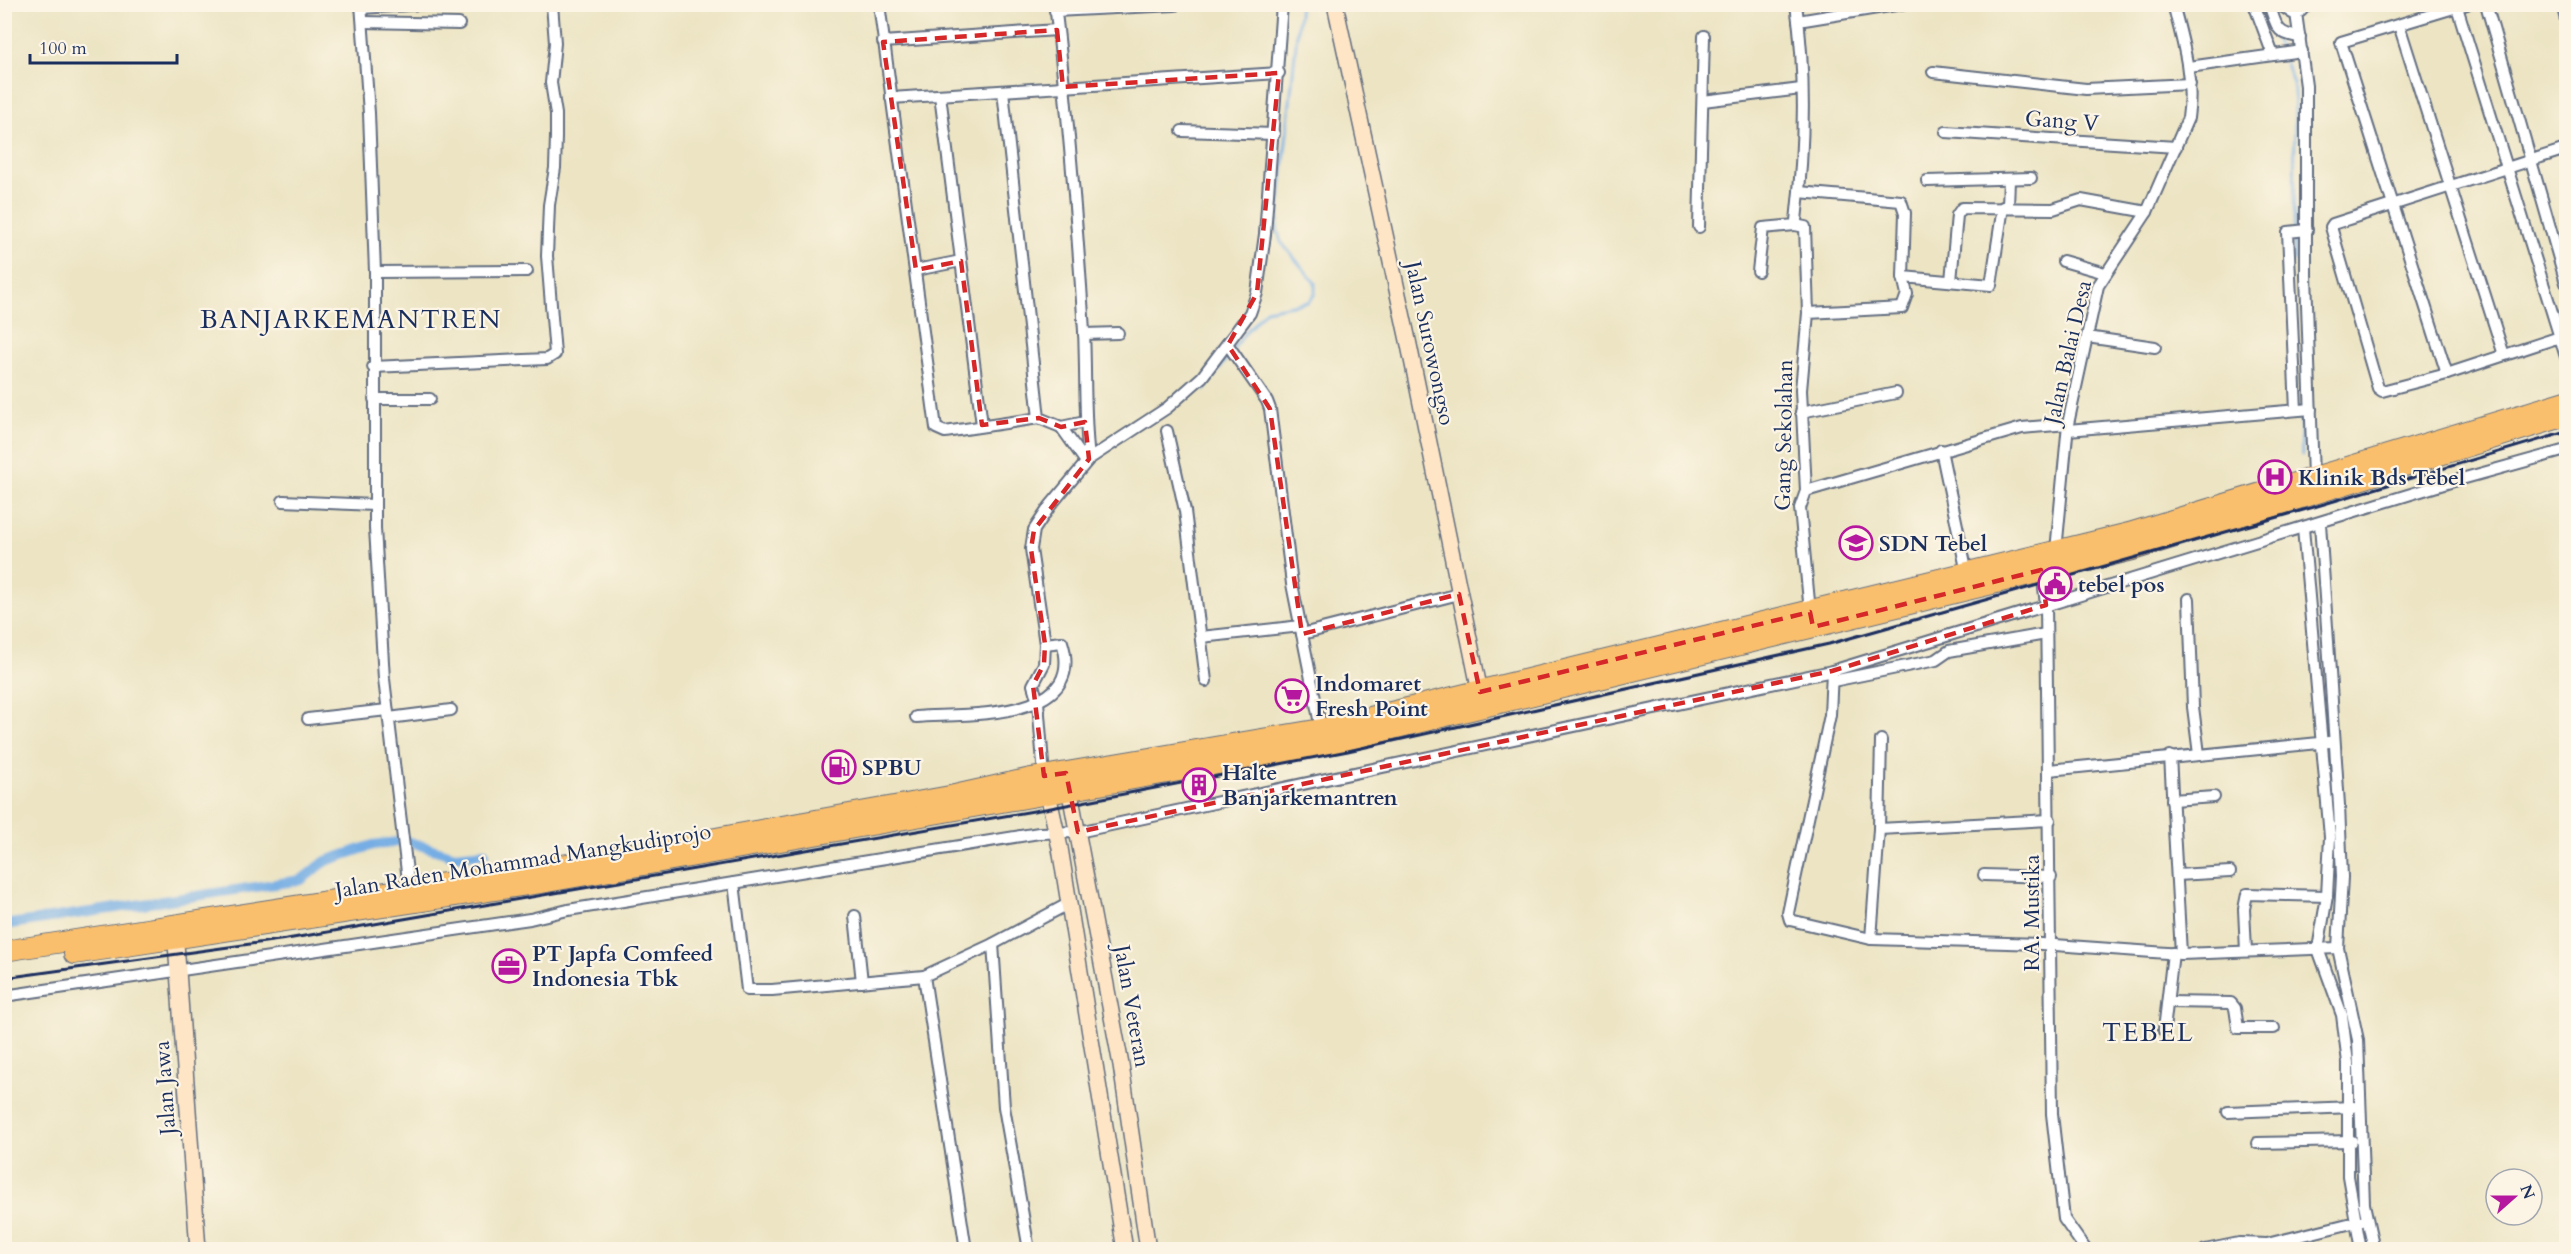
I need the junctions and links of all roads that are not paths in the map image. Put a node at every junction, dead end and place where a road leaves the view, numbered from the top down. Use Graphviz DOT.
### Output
graph roads {
  1 [pos="424,4"];
  2 [pos="552,4"];
  3 [pos="879,4"];
  4 [pos="1282,4"];
  5 [pos="1335,4"];
  6 [pos="1796,4"];
  7 [pos="2173,4"];
  8 [pos="2254,4"];
  9 [pos="2269,4"];
  10 [pos="2279,4"];
  11 [pos="2307,4"];
  12 [pos="2486,4"];
  13 [pos="2562,4"];
  14 [pos="1175,5"];
  15 [pos="1898,5"];
  16 [pos="361,6"];
  17 [pos="2462,6"];
  18 [pos="1055,8"];
  19 [pos="2296,13"];
  20 [pos="2566,20"];
  21 [pos="1798,21"];
  22 [pos="363,22"];
  23 [pos="459,24"];
  24 [pos="2398,25"];
  25 [pos="1057,30"];
  26 [pos="1704,36"];
  27 [pos="2300,37"];
  28 [pos="884,42"];
  29 [pos="2302,51"];
  30 [pos="2279,54"];
  31 [pos="2188,67"];
  32 [pos="1933,72"];
  33 [pos="1279,73"];
  34 [pos="2190,84"];
  35 [pos="1063,87"];
  36 [pos="1801,89"];
  37 [pos="1003,91"];
  38 [pos="940,95"];
  39 [pos="891,98"];
  40 [pos="1703,101"];
  41 [pos="1182,131"];
  42 [pos="1946,132"];
  43 [pos="1274,134"];
  44 [pos="2176,147"];
  45 [pos="2566,149"];
  46 [pos="2531,161"];
  47 [pos="2507,168"];
  48 [pos="2031,178"];
  49 [pos="2009,179"];
  50 [pos="1927,182"];
  51 [pos="2451,187"];
  52 [pos="1799,192"];
  53 [pos="2392,204"];
  54 [pos="2005,207"];
  55 [pos="2147,212"];
  56 [pos="1795,225"];
  57 [pos="1699,227"];
  58 [pos="2300,229"];
  59 [pos="962,261"];
  60 [pos="2063,261"];
  61 [pos="916,270"];
  62 [pos="527,271"];
  63 [pos="1758,271"];
  64 [pos="375,272"];
  65 [pos="2105,273"];
  66 [pos="2297,275"];
  67 [pos="1903,277"];
  68 [pos="1951,281"];
  69 [pos="2566,283"];
  70 [pos="2297,307"];
  71 [pos="1808,313"];
  72 [pos="1119,333"];
  73 [pos="1084,334"];
  74 [pos="2563,336"];
  75 [pos="2087,337"];
  76 [pos="2299,339"];
  77 [pos="2155,347"];
  78 [pos="1231,349"];
  79 [pos="2505,355"];
  80 [pos="2566,357"];
  81 [pos="373,367"];
  82 [pos="2447,374"];
  83 [pos="1896,393"];
  84 [pos="374,399"];
  85 [pos="430,399"];
  86 [pos="2566,401"];
  87 [pos="2303,409"];
  88 [pos="1801,412"];
  89 [pos="2566,416"];
  90 [pos="1039,418"];
  91 [pos="1085,422"];
  92 [pos="982,425"];
  93 [pos="1061,427"];
  94 [pos="2068,427"];
  95 [pos="1167,431"];
  96 [pos="1941,450"];
  97 [pos="2566,450"];
  98 [pos="1088,460"];
  99 [pos="2313,477"];
  100 [pos="1806,491"];
  101 [pos="283,501"];
  102 [pos="374,505"];
  103 [pos="2312,525"];
  104 [pos="2056,551"];
  105 [pos="2042,570"];
  106 [pos="1967,573"];
  107 [pos="1460,594"];
  108 [pos="2189,599"];
  109 [pos="2046,606"];
  110 [pos="1812,620"];
  111 [pos="1301,630"];
  112 [pos="2046,634"];
  113 [pos="1201,637"];
  114 [pos="1051,642"];
  115 [pos="1833,676"];
  116 [pos="1206,681"];
  117 [pos="1480,692"];
  118 [pos="1041,697"];
  119 [pos="451,710"];
  120 [pos="388,714"];
  121 [pos="916,717"];
  122 [pos="308,719"];
  123 [pos="1321,729"];
  124 [pos="1881,740"];
  125 [pos="2329,741"];
  126 [pos="2199,754"];
  127 [pos="2170,756"];
  128 [pos="2049,770"];
  129 [pos="1068,781"];
  130 [pos="1046,785"];
  131 [pos="2214,797"];
  132 [pos="2172,800"];
  133 [pos="2050,820"];
  134 [pos="1879,829"];
  135 [pos="1078,832"];
  136 [pos="1057,834"];
  137 [pos="2230,872"];
  138 [pos="1984,875"];
  139 [pos="2177,875"];
  140 [pos="2051,877"];
  141 [pos="734,883"];
  142 [pos="409,889"];
  143 [pos="2327,896"];
  144 [pos="1068,904"];
  145 [pos="855,916"];
  146 [pos="176,932"];
  147 [pos="1871,939"];
  148 [pos="993,944"];
  149 [pos="2049,944"];
  150 [pos="2328,948"];
  151 [pos="4,951"];
  152 [pos="2246,951"];
  153 [pos="2177,953"];
  154 [pos="4,964"];
  155 [pos="180,970"];
  156 [pos="924,976"];
  157 [pos="862,982"];
  158 [pos="4,996"];
  159 [pos="2168,1002"];
  160 [pos="2274,1028"];
  161 [pos="2164,1030"];
  162 [pos="1121,1065"];
  163 [pos="1094,1068"];
  164 [pos="2355,1107"];
  165 [pos="2228,1112"];
  166 [pos="2354,1141"];
  167 [pos="2257,1143"];
  168 [pos="2361,1221"];
  169 [pos="198,1250"];
  170 [pos="966,1250"];
  171 [pos="1029,1250"];
  172 [pos="1125,1250"];
  173 [pos="1148,1250"];
  174 [pos="2086,1250"];
  175 [pos="2205,1250"];
  176 [pos="2361,1250"];
  177 [pos="2374,1250"];
  1 -- 16 [label="street"];
  2 -- 81 [label="street"];
  3 -- 28 [label="street"];
  4 -- 33 [label="street"];
  5 -- 107 [label="street, Jalan Surowongso"];
  6 -- 21 [label="street"];
  7 -- 31 [label="street, Jalan Balai Desa"];
  8 -- 30 [label="street"];
  9 -- 27 [label="street"];
  10 -- 19 [label="street"];
  11 -- 19 [label="street"];
  12 -- 46 [label="street"];
  13 -- 20 [label="street"];
  14 -- 18 [label="street"];
  15 -- 21 [label="street"];
  16 -- 22 [label="street"];
  17 -- 24 [label="street"];
  17 -- 47 [label="street"];
  18 -- 25 [label="street"];
  19 -- 27 [label="street"];
  21 -- 36 [label="street"];
  22 -- 23 [label="street"];
  22 -- 64 [label="street"];
  24 -- 51 [label="street"];
  24 -- 53 [label="street"];
  25 -- 28 [label="street"];
  25 -- 35 [label="street"];
  26 -- 40 [label="street"];
  27 -- 29 [label="street"];
  28 -- 39 [label="street"];
  29 -- 30 [label="street"];
  29 -- 58 [label="street"];
  30 -- 31 [label="street"];
  31 -- 34 [label="street, Jalan Balai Desa"];
  32 -- 34 [label="street"];
  33 -- 35 [label="street"];
  33 -- 43 [label="street"];
  34 -- 44 [label="street, Jalan Balai Desa"];
  35 -- 37 [label="street"];
  35 -- 73 [label="street"];
  36 -- 40 [label="street"];
  36 -- 52 [label="street"];
  37 -- 38 [label="street"];
  37 -- 90 [label="street"];
  38 -- 39 [label="street"];
  38 -- 59 [label="street"];
  39 -- 61 [label="street"];
  40 -- 57 [label="street"];
  41 -- 43 [label="street"];
  42 -- 44 [label="street, Gang V"];
  43 -- 78 [label="street"];
  44 -- 55 [label="street, Jalan Balai Desa"];
  45 -- 46 [label="street"];
  46 -- 47 [label="street"];
  46 -- 69 [label="street"];
  47 -- 51 [label="street"];
  47 -- 74 [label="street"];
  48 -- 49 [label="street"];
  49 -- 50 [label="street"];
  49 -- 54 [label="street"];
  51 -- 53 [label="street"];
  51 -- 79 [label="street"];
  52 -- 56 [label="street"];
  52 -- 67 [label="street"];
  53 -- 82 [label="street"];
  53 -- 82 [label="street"];
  54 -- 55 [label="street"];
  54 -- 68 [label="street"];
  54 -- 68 [label="street"];
  55 -- 65 [label="street, Jalan Balai Desa"];
  56 -- 63 [label="street"];
  56 -- 71 [label="street, Gang Sekolahan"];
  58 -- 66 [label="street"];
  58 -- 66 [label="street"];
  59 -- 61 [label="street"];
  59 -- 92 [label="street"];
  60 -- 65 [label="street"];
  61 -- 92 [label="street"];
  62 -- 64 [label="street"];
  64 -- 81 [label="street"];
  65 -- 75 [label="street, Jalan Balai Desa"];
  66 -- 70 [label="street"];
  66 -- 70 [label="street"];
  67 -- 68 [label="street"];
  67 -- 71 [label="street"];
  70 -- 76 [label="street"];
  70 -- 76 [label="street"];
  71 -- 88 [label="street, Gang Sekolahan"];
  72 -- 73 [label="street"];
  73 -- 91 [label="street"];
  74 -- 79 [label="street"];
  74 -- 80 [label="street"];
  75 -- 77 [label="street"];
  75 -- 94 [label="street, Jalan Balai Desa"];
  76 -- 87 [label="street"];
  76 -- 87 [label="street"];
  78 -- 98 [label="street"];
  78 -- 111 [label="street"];
  79 -- 82 [label="street"];
  81 -- 84 [label="street"];
  83 -- 88 [label="street"];
  84 -- 85 [label="street"];
  84 -- 102 [label="street"];
  86 -- 99 [label="highway"];
  87 -- 94 [label="street"];
  87 -- 99 [label="street"];
  88 -- 100 [label="street, Gang Sekolahan"];
  89 -- 105 [label="highway"];
  90 -- 92 [label="street"];
  90 -- 93 [label="street"];
  91 -- 93 [label="street"];
  91 -- 98 [label="street"];
  93 -- 98 [label="street"];
  94 -- 96 [label="street"];
  94 -- 104 [label="street, Jalan Balai Desa"];
  95 -- 113 [label="street"];
  96 -- 100 [label="street"];
  96 -- 106 [label="street"];
  97 -- 103 [label="street"];
  98 -- 114 [label="street"];
  99 -- 104 [label="highway"];
  100 -- 110 [label="street, Gang Sekolahan"];
  101 -- 102 [label="street"];
  102 -- 120 [label="street"];
  103 -- 109 [label="street"];
  103 -- 125 [label="street"];
  103 -- 125 [label="street"];
  104 -- 106 [label="highway"];
  105 -- 109 [label="street, RA. Mustika"];
  105 -- 110 [label="highway"];
  106 -- 110 [label="highway"];
  107 -- 111 [label="street"];
  107 -- 117 [label="street, Jalan Surowongso"];
  108 -- 126 [label="street"];
  109 -- 112 [label="street, RA. Mustika"];
  109 -- 115 [label="street"];
  110 -- 117 [label="highway"];
  110 -- 129 [label="highway"];
  111 -- 113 [label="street"];
  111 -- 123 [label="street"];
  112 -- 115 [label="street"];
  112 -- 128 [label="street, RA. Mustika"];
  113 -- 116 [label="street"];
  114 -- 118 [label="street"];
  114 -- 118 [label="street"];
  115 -- 135 [label="street"];
  115 -- 147 [label="street"];
  117 -- 123 [label="highway"];
  118 -- 121 [label="street"];
  118 -- 130 [label="street"];
  119 -- 120 [label="street"];
  120 -- 122 [label="street"];
  120 -- 142 [label="street"];
  123 -- 129 [label="highway"];
  124 -- 134 [label="street"];
  125 -- 126 [label="street"];
  125 -- 143 [label="street"];
  125 -- 150 [label="street"];
  126 -- 127 [label="street"];
  127 -- 128 [label="street"];
  127 -- 132 [label="street"];
  128 -- 133 [label="street, RA. Mustika"];
  129 -- 130 [label="highway"];
  129 -- 135 [label="street, Jalan Veteran"];
  130 -- 136 [label="street"];
  130 -- 142 [label="highway, Jalan Raden Mohammad Mangkudiprojo"];
  130 -- 146 [label="highway, Jalan Raden Mohammad Mangkudiprojo"];
  131 -- 132 [label="street"];
  132 -- 139 [label="street"];
  133 -- 134 [label="street"];
  133 -- 140 [label="street, RA. Mustika"];
  134 -- 147 [label="street"];
  135 -- 136 [label="street"];
  135 -- 162 [label="street, Jalan Veteran"];
  136 -- 141 [label="street"];
  136 -- 144 [label="street"];
  137 -- 139 [label="street"];
  138 -- 140 [label="street"];
  139 -- 153 [label="street"];
  140 -- 149 [label="street, RA. Mustika"];
  141 -- 155 [label="street"];
  141 -- 157 [label="street"];
  142 -- 146 [label="highway, Jalan Raden Mohammad Mangkudiprojo"];
  143 -- 150 [label="street"];
  143 -- 152 [label="street"];
  144 -- 148 [label="street"];
  144 -- 163 [label="street"];
  145 -- 157 [label="street"];
  146 -- 151 [label="highway, Jalan Raden Mohammad Mangkudiprojo"];
  146 -- 154 [label="highway, Jalan Raden Mohammad Mangkudiprojo"];
  146 -- 155 [label="street, Jalan Jawa"];
  147 -- 149 [label="street"];
  148 -- 156 [label="street"];
  148 -- 171 [label="street"];
  149 -- 153 [label="street"];
  149 -- 174 [label="street, RA. Mustika"];
  150 -- 152 [label="street"];
  150 -- 164 [label="street"];
  150 -- 164 [label="street"];
  152 -- 153 [label="street"];
  153 -- 159 [label="street"];
  155 -- 158 [label="street"];
  155 -- 169 [label="street, Jalan Jawa"];
  156 -- 157 [label="street"];
  156 -- 170 [label="street"];
  159 -- 160 [label="street"];
  159 -- 161 [label="street"];
  162 -- 163 [label="street"];
  162 -- 173 [label="street, Jalan Veteran"];
  163 -- 172 [label="street"];
  164 -- 165 [label="street"];
  164 -- 166 [label="street"];
  164 -- 166 [label="street"];
  166 -- 167 [label="street"];
  166 -- 168 [label="street"];
  168 -- 175 [label="street"];
  168 -- 176 [label="street"];
  168 -- 177 [label="street"];
}
